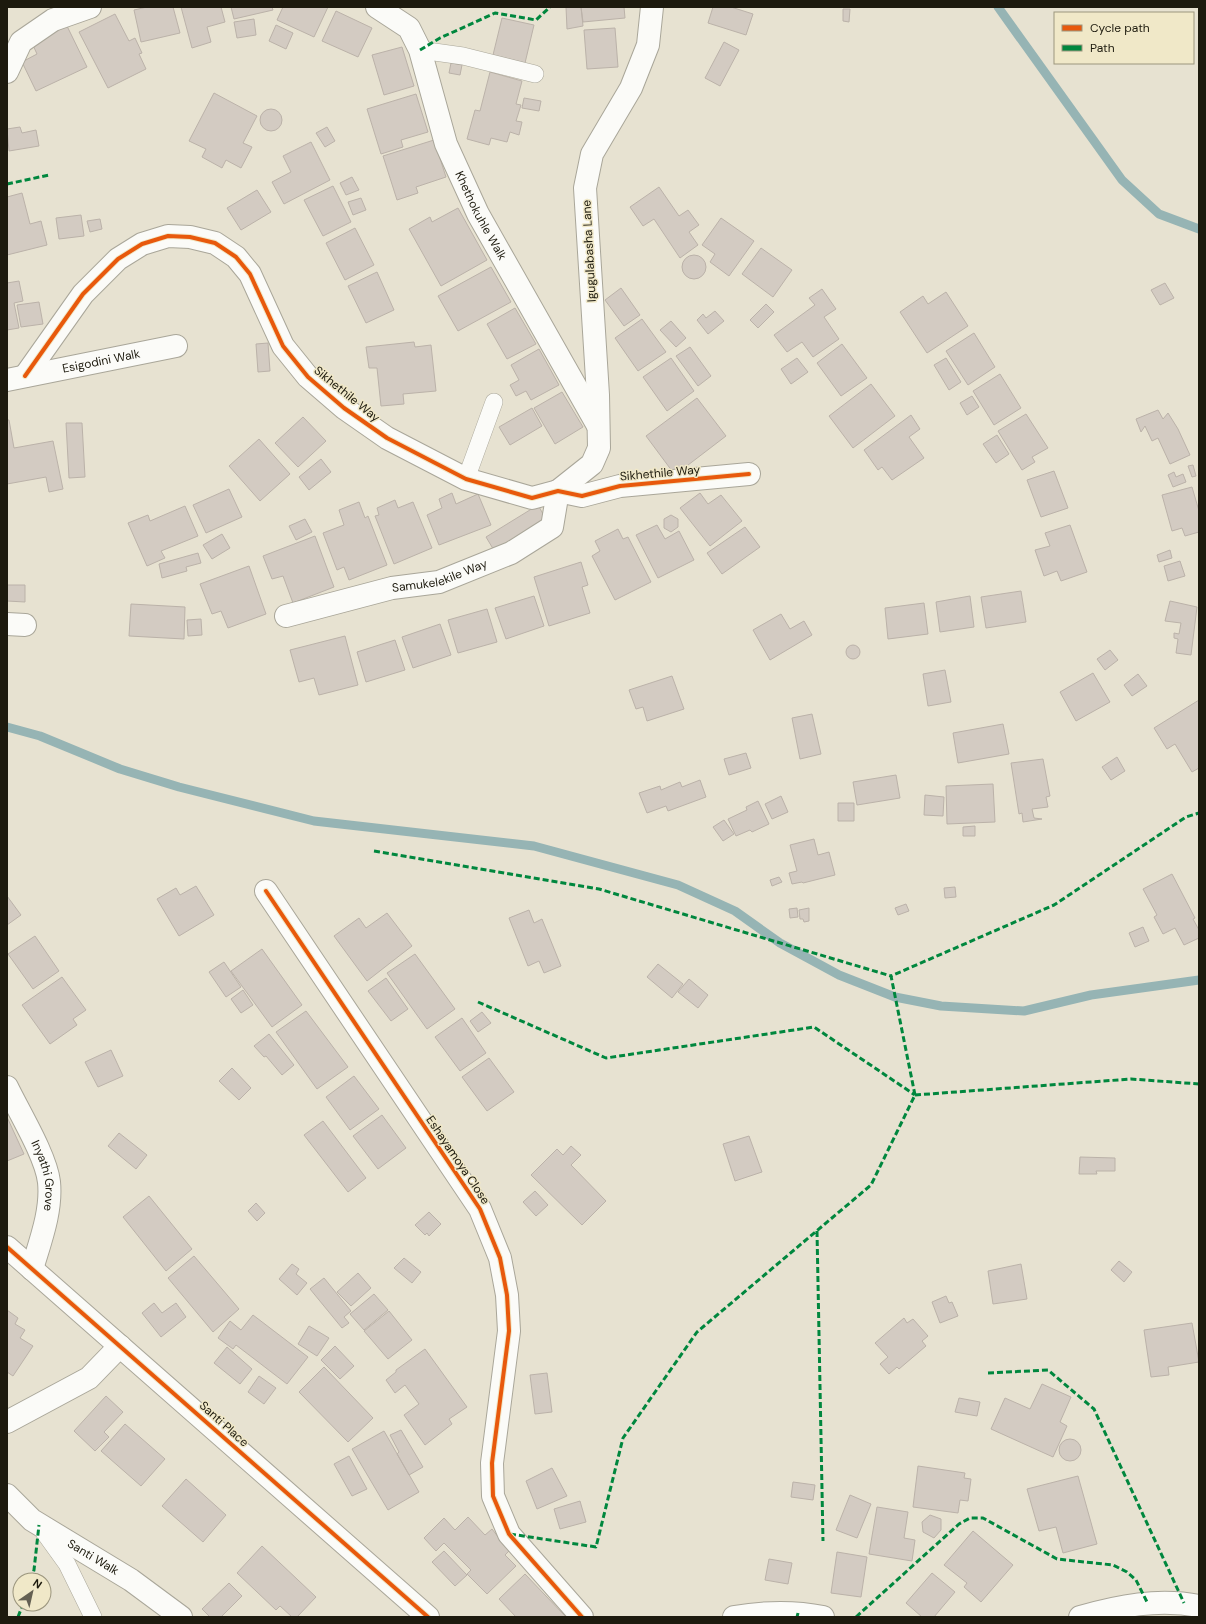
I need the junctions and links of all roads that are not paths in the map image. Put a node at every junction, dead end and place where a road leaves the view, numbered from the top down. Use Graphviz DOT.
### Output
graph roads {
  1 [pos="90,7"];
  2 [pos="377,7"];
  3 [pos="652,7"];
  4 [pos="420,50"];
  5 [pos="7,72"];
  6 [pos="536,74"];
  7 [pos="176,346"];
  8 [pos="16,378"];
  9 [pos="494,402"];
  10 [pos="598,425"];
  11 [pos="750,474"];
  12 [pos="466,479"];
  13 [pos="558,491"];
  14 [pos="286,616"];
  15 [pos="266,891"];
  16 [pos="7,1087"];
  17 [pos="7,1247"];
  18 [pos="32,1269"];
  19 [pos="120,1346"];
  20 [pos="7,1422"];
  21 [pos="7,1495"];
  22 [pos="39,1525"];
  23 [pos="1199,1606"];
  24 [pos="93,1617"];
  25 [pos="181,1617"];
  26 [pos="428,1617"];
  27 [pos="582,1617"];
  28 [pos="734,1617"];
  29 [pos="823,1617"];
  30 [pos="1080,1617"];
  1 -- 5 [label="street"];
  2 -- 4 [label="street, Khethokuhle Walk"];
  3 -- 10 [label="street, Igugulabasha Lane"];
  4 -- 6 [label="lane"];
  4 -- 10 [label="street, Khethokuhle Walk"];
  7 -- 8 [label="street, Esigodini Walk"];
  8 -- 12 [label="street, Sikhethile Way"];
  9 -- 12 [label="lane"];
  10 -- 13 [label="street, Igugulabasha Lane"];
  11 -- 13 [label="street, Sikhethile Way"];
  12 -- 13 [label="street, Sikhethile Way"];
  13 -- 14 [label="street, Samukelekile Way"];
  15 -- 27 [label="street, Eshayamoya Close"];
  16 -- 18 [label="street, Inyathi Grove"];
  17 -- 18 [label="street, Santi Place"];
  18 -- 19 [label="street, Santi Place"];
  19 -- 20 [label="street"];
  19 -- 26 [label="street, Santi Place"];
  21 -- 22 [label="street, Santi Walk"];
  22 -- 24 [label="lane"];
  22 -- 25 [label="street, Santi Walk"];
  23 -- 30 [label="street"];
  28 -- 29 [label="street"];
}
